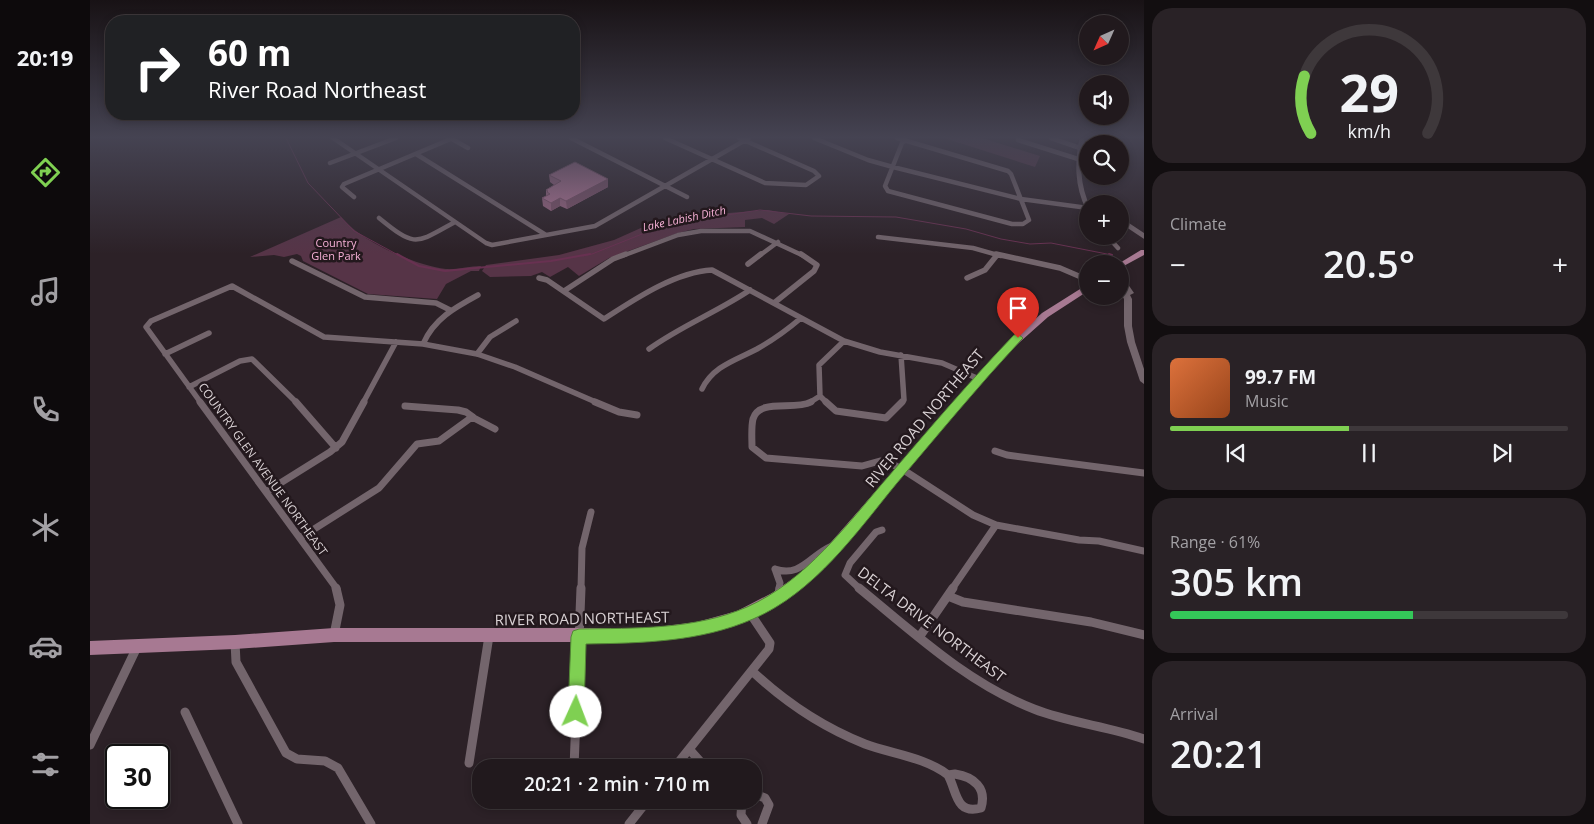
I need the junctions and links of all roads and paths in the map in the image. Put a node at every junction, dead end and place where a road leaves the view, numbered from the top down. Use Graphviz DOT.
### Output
graph roads {
  1 [pos="361,176"];
  2 [pos="389,176"];
  3 [pos="452,176"];
  4 [pos="647,176"];
  5 [pos="683,176"];
  6 [pos="748,176"];
  7 [pos="818,176"];
  8 [pos="889,176"];
  9 [pos="938,176"];
  10 [pos="1013,176"];
  11 [pos="1079,176"];
  12 [pos="666,186"];
  13 [pos="1083,195"];
  14 [pos="354,197"];
  15 [pos="687,197"];
  16 [pos="1021,198"];
  17 [pos="1079,207"];
  18 [pos="379,218"];
  19 [pos="456,222"];
  20 [pos="1129,226"];
  21 [pos="546,235"];
  22 [pos="878,236"];
  23 [pos="1144,236"];
  24 [pos="778,242"];
  25 [pos="1115,245"];
  26 [pos="1118,248"];
  27 [pos="1144,252"];
  28 [pos="998,255"];
  29 [pos="292,261"];
  30 [pos="1129,261"];
  31 [pos="748,264"];
  32 [pos="1079,276"];
  33 [pos="540,278"];
  34 [pos="967,278"];
  35 [pos="750,290"];
  36 [pos="564,291"];
  37 [pos="1079,293"];
  38 [pos="478,295"];
  39 [pos="774,303"];
  40 [pos="1128,305"];
  41 [pos="450,310"];
  42 [pos="801,318"];
  43 [pos="516,321"];
  44 [pos="209,333"];
  45 [pos="844,341"];
  46 [pos="396,342"];
  47 [pos="423,344"];
  48 [pos="649,349"];
  49 [pos="165,354"];
  50 [pos="477,354"];
  51 [pos="901,355"];
  52 [pos="1135,357"];
  53 [pos="1144,360"];
  54 [pos="978,379"];
  55 [pos="1144,381"];
  56 [pos="189,387"];
  57 [pos="702,389"];
  58 [pos="820,396"];
  59 [pos="405,406"];
  60 [pos="637,415"];
  61 [pos="473,417"];
  62 [pos="495,429"];
  63 [pos="336,448"];
  64 [pos="995,450"];
  65 [pos="902,469"];
  66 [pos="1144,473"];
  67 [pos="266,492"];
  68 [pos="591,512"];
  69 [pos="996,525"];
  70 [pos="882,530"];
  71 [pos="300,538"];
  72 [pos="840,542"];
  73 [pos="1144,551"];
  74 [pos="948,596"];
  75 [pos="779,597"];
  76 [pos="750,613"];
  77 [pos="334,635"];
  78 [pos="1144,635"];
  79 [pos="489,636"];
  80 [pos="920,636"];
  81 [pos="579,637"];
  82 [pos="235,642"];
  83 [pos="137,646"];
  84 [pos="90,648"];
  85 [pos="752,671"];
  86 [pos="184,712"];
  87 [pos="1144,739"];
  88 [pos="90,745"];
  89 [pos="689,749"];
  90 [pos="574,759"];
  91 [pos="681,759"];
  92 [pos="698,759"];
  93 [pos="469,763"];
  94 [pos="948,775"];
  95 [pos="762,797"];
  96 [pos="641,809"];
  97 [pos="740,809"];
  98 [pos="238,824"];
  99 [pos="371,824"];
  100 [pos="629,824"];
  101 [pos="747,824"];
  102 [pos="762,824"];
  1 -- 14 [label="street"];
  2 -- 19 [label="street"];
  3 -- 21 [label="street"];
  4 -- 12 [label="street"];
  5 -- 12 [label="street"];
  6 -- 7 [label="street"];
  8 -- 16 [label="street"];
  9 -- 16 [label="street"];
  10 -- 16 [label="street"];
  11 -- 13 [label="street"];
  12 -- 15 [label="street"];
  12 -- 21 [label="street"];
  16 -- 17 [label="street"];
  18 -- 19 [label="street"];
  19 -- 21 [label="street"];
  20 -- 23 [label="street"];
  22 -- 28 [label="street"];
  24 -- 31 [label="street"];
  24 -- 36 [label="street"];
  24 -- 39 [label="street"];
  25 -- 26 [label="street"];
  27 -- 30 [label="main road"];
  28 -- 32 [label="street"];
  28 -- 34 [label="street"];
  29 -- 41 [label="street"];
  33 -- 36 [label="street"];
  35 -- 36 [label="street"];
  35 -- 39 [label="street"];
  35 -- 48 [label="street"];
  37 -- 54 [label="main road, RIVER ROAD NORTHEAST"];
  38 -- 41 [label="street"];
  39 -- 42 [label="street"];
  40 -- 52 [label="main road"];
  41 -- 47 [label="street"];
  42 -- 45 [label="street"];
  42 -- 57 [label="street"];
  43 -- 50 [label="street"];
  44 -- 49 [label="street"];
  45 -- 51 [label="street"];
  45 -- 58 [label="street"];
  46 -- 47 [label="street"];
  46 -- 49 [label="street, COUNTRY GLEN AVENUE NORTHEAST"];
  46 -- 63 [label="street"];
  47 -- 50 [label="street"];
  49 -- 56 [label="street, COUNTRY GLEN AVENUE NORTHEAST"];
  50 -- 60 [label="street"];
  51 -- 54 [label="street"];
  51 -- 58 [label="street"];
  52 -- 53 [label="street"];
  52 -- 55 [label="main road"];
  54 -- 65 [label="main road, RIVER ROAD NORTHEAST"];
  56 -- 63 [label="street"];
  56 -- 67 [label="street, COUNTRY GLEN AVENUE NORTHEAST"];
  58 -- 65 [label="street"];
  59 -- 61 [label="street"];
  61 -- 62 [label="street"];
  61 -- 71 [label="street"];
  63 -- 67 [label="street"];
  64 -- 66 [label="street"];
  65 -- 69 [label="street"];
  65 -- 72 [label="main road, RIVER ROAD NORTHEAST"];
  67 -- 71 [label="street, COUNTRY GLEN AVENUE NORTHEAST"];
  68 -- 81 [label="street"];
  69 -- 73 [label="street"];
  69 -- 74 [label="street"];
  70 -- 80 [label="street, DELTA DRIVE NORTHEAST"];
  71 -- 77 [label="street, COUNTRY GLEN AVENUE NORTHEAST"];
  72 -- 75 [label="main road, RIVER ROAD NORTHEAST"];
  72 -- 75 [label="street"];
  74 -- 78 [label="street"];
  74 -- 80 [label="street"];
  75 -- 76 [label="main road, RIVER ROAD NORTHEAST"];
  76 -- 81 [label="main road, RIVER ROAD NORTHEAST"];
  76 -- 85 [label="street"];
  77 -- 79 [label="main road, RIVER ROAD NORTHEAST"];
  77 -- 82 [label="main road, RIVER ROAD NORTHEAST"];
  79 -- 81 [label="main road, RIVER ROAD NORTHEAST"];
  79 -- 93 [label="street"];
  80 -- 87 [label="street, DELTA DRIVE NORTHEAST"];
  81 -- 90 [label="street"];
  82 -- 83 [label="main road, RIVER ROAD NORTHEAST"];
  82 -- 99 [label="street"];
  83 -- 84 [label="main road, RIVER ROAD NORTHEAST"];
  83 -- 88 [label="street"];
  85 -- 89 [label="street"];
  85 -- 94 [label="street"];
  86 -- 98 [label="street"];
  89 -- 91 [label="street"];
  89 -- 92 [label="street"];
  95 -- 102 [label="street"];
  96 -- 100 [label="street"];
  97 -- 101 [label="street"];
}
